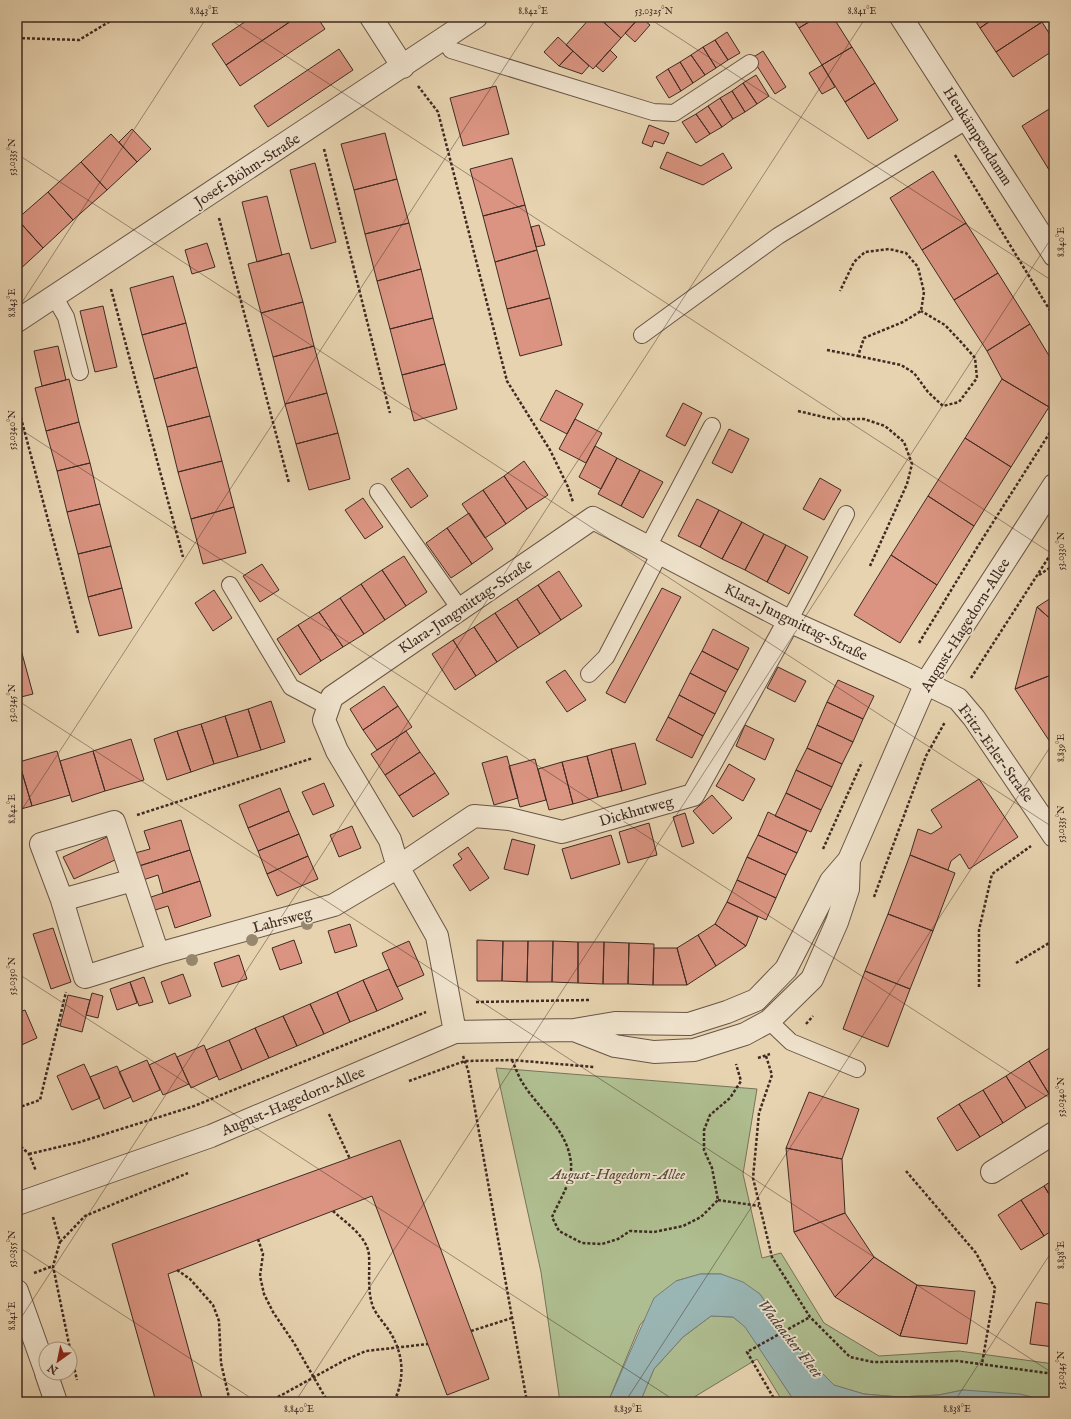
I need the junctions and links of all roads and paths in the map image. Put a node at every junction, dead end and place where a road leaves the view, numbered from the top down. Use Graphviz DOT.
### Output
graph roads {
  1 [pos="116,17"];
  2 [pos="371,17"];
  3 [pos="476,17"];
  4 [pos="901,17"];
  5 [pos="17,38"];
  6 [pos="444,38"];
  7 [pos="750,63"];
  8 [pos="403,67"];
  9 [pos="968,120"];
  10 [pos="318,123"];
  11 [pos="212,193"];
  12 [pos="1054,255"];
  13 [pos="104,264"];
  14 [pos="840,291"];
  15 [pos="54,296"];
  16 [pos="921,311"];
  17 [pos="17,321"];
  18 [pos="642,335"];
  19 [pos="827,350"];
  20 [pos="858,356"];
  21 [pos="80,372"];
  22 [pos="17,403"];
  23 [pos="798,411"];
  24 [pos="390,413"];
  25 [pos="712,426"];
  26 [pos="1054,426"];
  27 [pos="289,483"];
  28 [pos="1054,485"];
  29 [pos="378,492"];
  30 [pos="846,514"];
  31 [pos="581,526"];
  32 [pos="1054,549"];
  33 [pos="654,550"];
  34 [pos="183,557"];
  35 [pos="1054,565"];
  36 [pos="870,566"];
  37 [pos="1037,576"];
  38 [pos="230,585"];
  39 [pos="460,609"];
  40 [pos="789,621"];
  41 [pos="78,633"];
  42 [pos="902,672"];
  43 [pos="589,674"];
  44 [pos="926,683"];
  45 [pos="958,700"];
  46 [pos="329,706"];
  47 [pos="337,750"];
  48 [pos="863,760"];
  49 [pos="114,822"];
  50 [pos="1052,833"];
  51 [pos="822,852"];
  52 [pos="849,860"];
  53 [pos="398,867"];
  54 [pos="133,880"];
  55 [pos="62,900"];
  56 [pos="872,901"];
  57 [pos="1054,940"];
  58 [pos="158,954"];
  59 [pos="1016,963"];
  60 [pos="86,977"];
  61 [pos="979,987"];
  62 [pos="597,1000"];
  63 [pos="449,1003"];
  64 [pos="816,1012"];
  65 [pos="770,1021"];
  66 [pos="574,1030"];
  67 [pos="455,1032"];
  68 [pos="790,1042"];
  69 [pos="766,1056"];
  70 [pos="512,1060"];
  71 [pos="751,1060"];
  72 [pos="465,1061"];
  73 [pos="743,1061"];
  74 [pos="736,1063"];
  75 [pos="728,1064"];
  76 [pos="601,1067"];
  77 [pos="857,1069"];
  78 [pos="402,1084"];
  79 [pos="17,1108"];
  80 [pos="336,1111"];
  81 [pos="329,1114"];
  82 [pos="322,1117"];
  83 [pos="1054,1133"];
  84 [pos="17,1143"];
  85 [pos="29,1154"];
  86 [pos="350,1158"];
  87 [pos="193,1171"];
  88 [pos="906,1171"];
  89 [pos="992,1172"];
  90 [pos="46,1194"];
  91 [pos="718,1200"];
  92 [pos="17,1204"];
  93 [pos="760,1206"];
  94 [pos="333,1211"];
  95 [pos="258,1240"];
  96 [pos="60,1242"];
  97 [pos="177,1270"];
  98 [pos="17,1291"];
  99 [pos="810,1317"];
  100 [pos="512,1318"];
  101 [pos="472,1331"];
  102 [pos="68,1341"];
  103 [pos="428,1344"];
  104 [pos="399,1348"];
  105 [pos="38,1350"];
  106 [pos="982,1364"];
  107 [pos="1054,1374"];
  108 [pos="314,1378"];
  109 [pos="49,1381"];
  110 [pos="78,1381"];
  111 [pos="79,1387"];
  112 [pos="56,1402"];
  113 [pos="225,1402"];
  114 [pos="230,1402"];
  115 [pos="236,1402"];
  116 [pos="269,1402"];
  117 [pos="328,1402"];
  118 [pos="394,1402"];
  119 [pos="527,1402"];
  120 [pos="776,1402"];
  1 -- 5 [label="path"];
  2 -- 8 [label="street"];
  3 -- 6 [label="street, Josef-Böhm-Straße"];
  4 -- 9 [label="street, Heukämpendamm"];
  6 -- 7 [label="lane"];
  6 -- 8 [label="street, Josef-Böhm-Straße"];
  8 -- 10 [label="street, Josef-Böhm-Straße"];
  8 -- 31 [label="path"];
  9 -- 12 [label="street, Heukämpendamm"];
  9 -- 18 [label="lane"];
  10 -- 11 [label="street, Josef-Böhm-Straße"];
  10 -- 24 [label="path"];
  11 -- 13 [label="street, Josef-Böhm-Straße"];
  11 -- 27 [label="path"];
  13 -- 15 [label="street, Josef-Böhm-Straße"];
  13 -- 34 [label="path"];
  14 -- 16 [label="path"];
  15 -- 17 [label="street, Josef-Böhm-Straße"];
  15 -- 21 [label="lane"];
  16 -- 20 [label="path"];
  16 -- 20 [label="path"];
  19 -- 20 [label="path"];
  22 -- 41 [label="path"];
  23 -- 36 [label="path"];
  25 -- 33 [label="lane"];
  26 -- 42 [label="path"];
  28 -- 44 [label="street, August-Hagedorn-Allee"];
  29 -- 39 [label="lane"];
  30 -- 40 [label="lane"];
  31 -- 33 [label="street, Klara-Jungmittag-Straße"];
  31 -- 39 [label="street, Klara-Jungmittag-Straße"];
  32 -- 37 [label="path"];
  33 -- 40 [label="street, Klara-Jungmittag-Straße"];
  33 -- 43 [label="lane"];
  35 -- 37 [label="path"];
  37 -- 45 [label="path"];
  38 -- 46 [label="lane"];
  39 -- 46 [label="street, Klara-Jungmittag-Straße"];
  40 -- 42 [label="street, Klara-Jungmittag-Straße"];
  40 -- 53 [label="street, Dickhutweg"];
  42 -- 44 [label="street, Klara-Jungmittag-Straße"];
  44 -- 45 [label="street, Fritz-Erler-Straße"];
  44 -- 52 [label="street, August-Hagedorn-Allee"];
  45 -- 50 [label="street, Fritz-Erler-Straße"];
  45 -- 56 [label="path"];
  46 -- 47 [label="street, Klara-Jungmittag-Straße"];
  47 -- 49 [label="path"];
  47 -- 53 [label="street, Klara-Jungmittag-Straße"];
  48 -- 51 [label="path"];
  49 -- 54 [label="street"];
  49 -- 55 [label="street"];
  50 -- 61 [label="path"];
  52 -- 65 [label="street, August-Hagedorn-Allee"];
  52 -- 66 [label="street, August-Hagedorn-Allee"];
  53 -- 58 [label="street, Lahrsweg"];
  53 -- 63 [label="street, Klara-Jungmittag-Straße"];
  54 -- 55 [label="street"];
  54 -- 58 [label="street"];
  55 -- 60 [label="street"];
  57 -- 59 [label="path"];
  58 -- 60 [label="street, Lahrsweg"];
  60 -- 79 [label="path"];
  62 -- 63 [label="path"];
  63 -- 67 [label="street, Klara-Jungmittag-Straße"];
  63 -- 85 [label="path"];
  64 -- 68 [label="path"];
  65 -- 66 [label="street, August-Hagedorn-Allee"];
  65 -- 68 [label="lane"];
  66 -- 67 [label="street, August-Hagedorn-Allee"];
  67 -- 72 [label="path"];
  67 -- 90 [label="street, August-Hagedorn-Allee"];
  68 -- 69 [label="path"];
  68 -- 77 [label="lane"];
  69 -- 71 [label="path"];
  69 -- 93 [label="path"];
  70 -- 72 [label="path"];
  70 -- 76 [label="path"];
  70 -- 91 [label="path"];
  72 -- 78 [label="path"];
  72 -- 100 [label="path"];
  73 -- 74 [label="path"];
  74 -- 75 [label="path"];
  74 -- 91 [label="path"];
  80 -- 81 [label="path"];
  81 -- 82 [label="path"];
  81 -- 86 [label="path"];
  83 -- 89 [label="street"];
  84 -- 85 [label="path"];
  85 -- 90 [label="path"];
  87 -- 96 [label="path"];
  88 -- 106 [label="path"];
  90 -- 92 [label="street, August-Hagedorn-Allee"];
  90 -- 96 [label="path"];
  91 -- 93 [label="path"];
  93 -- 99 [label="path"];
  94 -- 104 [label="path"];
  95 -- 108 [label="path"];
  96 -- 102 [label="path"];
  97 -- 114 [label="path"];
  98 -- 105 [label="street"];
  99 -- 106 [label="path"];
  99 -- 120 [label="path"];
  100 -- 101 [label="path"];
  100 -- 119 [label="path"];
  103 -- 104 [label="path"];
  104 -- 108 [label="path"];
  104 -- 118 [label="path"];
  106 -- 107 [label="path"];
  108 -- 116 [label="path"];
  108 -- 117 [label="path"];
  109 -- 112 [label="street"];
  110 -- 111 [label="path"];
  113 -- 114 [label="path"];
  114 -- 115 [label="path"];
}
